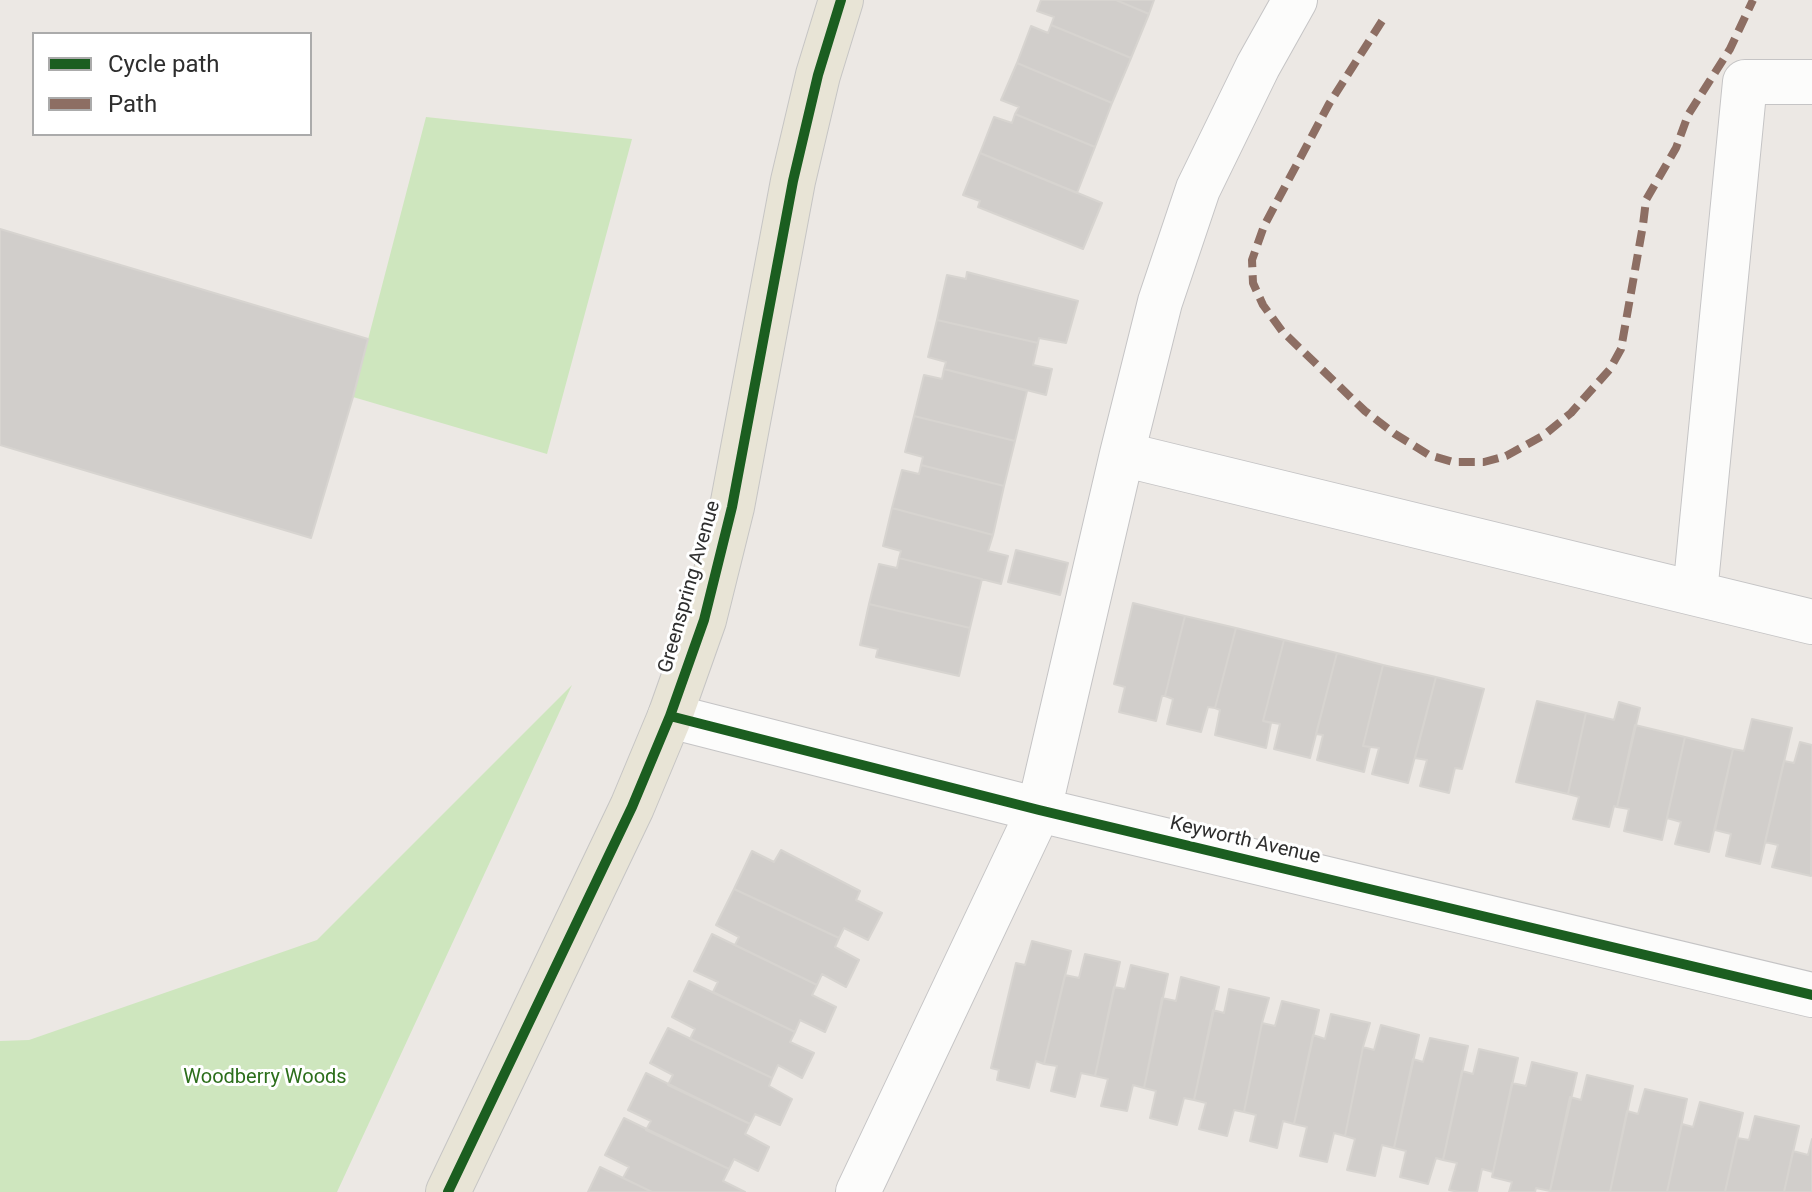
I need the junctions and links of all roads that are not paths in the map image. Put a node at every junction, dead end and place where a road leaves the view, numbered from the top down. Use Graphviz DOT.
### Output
graph roads {
  1 [pos="841,0"];
  2 [pos="1295,0"];
  3 [pos="1812,82"];
  4 [pos="1122,454"];
  5 [pos="1695,593"];
  6 [pos="1812,622"];
  7 [pos="670,716"];
  8 [pos="1039,810"];
  9 [pos="1812,995"];
  10 [pos="448,1192"];
  11 [pos="858,1192"];
  1 -- 7 [label="main road, Greenspring Avenue"];
  2 -- 4 [label="street"];
  3 -- 5 [label="street"];
  4 -- 5 [label="street"];
  4 -- 8 [label="street"];
  5 -- 6 [label="street"];
  7 -- 8 [label="street, Keyworth Avenue"];
  7 -- 10 [label="main road, Greenspring Avenue"];
  8 -- 9 [label="street, Keyworth Avenue"];
  8 -- 11 [label="street"];
}
